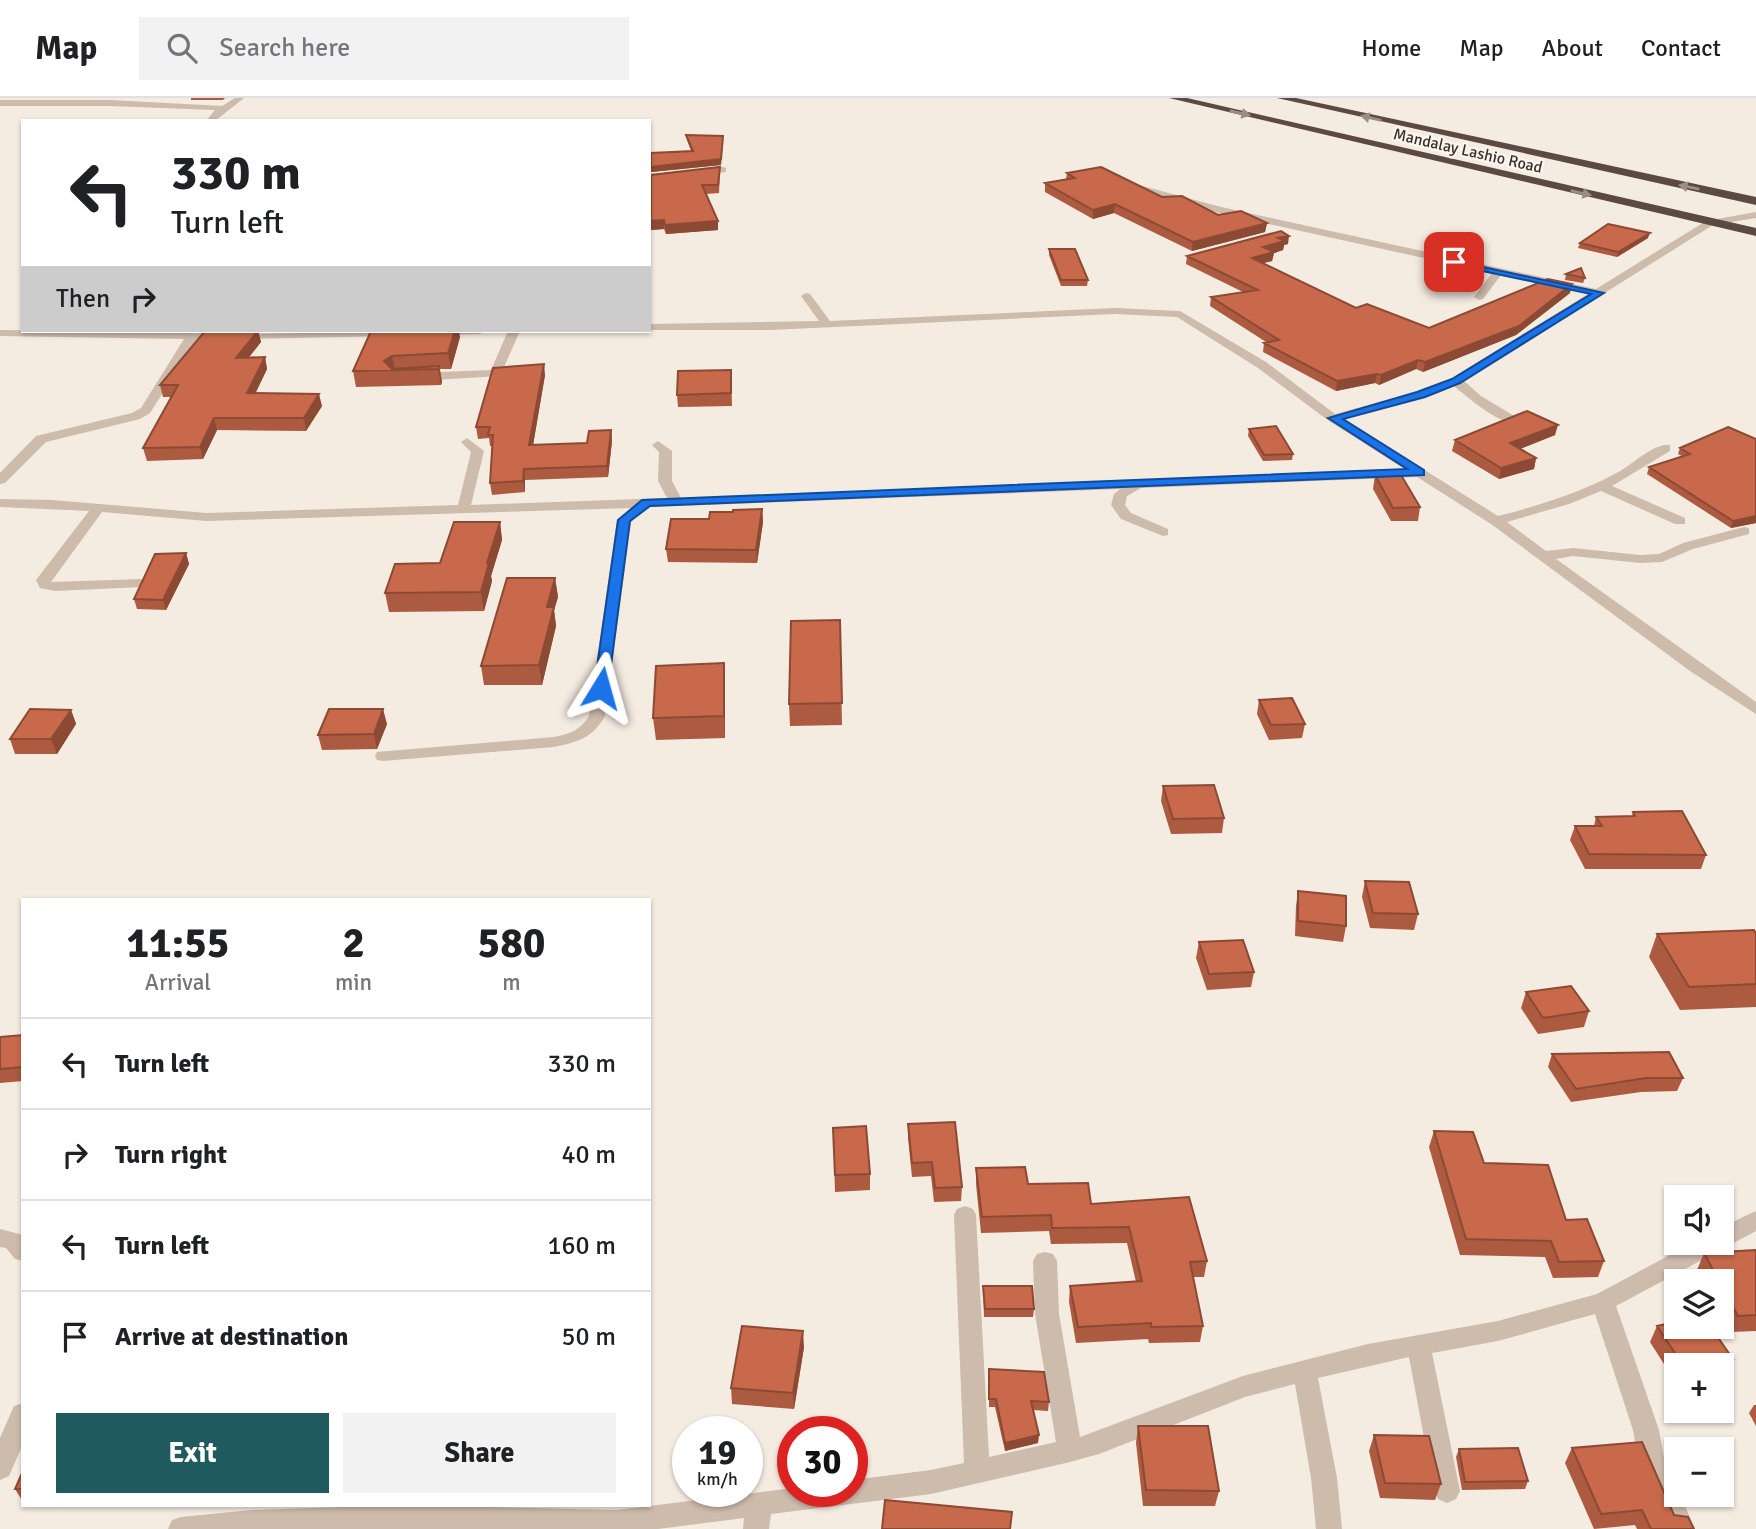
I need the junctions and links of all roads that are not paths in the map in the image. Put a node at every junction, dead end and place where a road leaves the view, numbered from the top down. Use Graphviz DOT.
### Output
graph roads {
  1 [pos="240,98"];
  2 [pos="1174,98"];
  3 [pos="1282,98"];
  4 [pos="0,103"];
  5 [pos="220,108"];
  6 [pos="212,119"];
  7 [pos="723,170"];
  8 [pos="651,177"];
  9 [pos="1127,183"];
  10 [pos="1756,201"];
  11 [pos="1756,215"];
  12 [pos="1710,223"];
  13 [pos="1306,230"];
  14 [pos="1756,232"];
  15 [pos="1276,233"];
  16 [pos="1499,272"];
  17 [pos="1599,293"];
  18 [pos="806,296"];
  19 [pos="1479,297"];
  20 [pos="827,324"];
  21 [pos="651,327"];
  22 [pos="0,333"];
  23 [pos="400,333"];
  24 [pos="513,333"];
  25 [pos="188,334"];
  26 [pos="408,378"];
  27 [pos="1456,381"];
  28 [pos="1333,418"];
  29 [pos="1512,420"];
  30 [pos="467,442"];
  31 [pos="658,445"];
  32 [pos="1665,448"];
  33 [pos="1420,472"];
  34 [pos="0,480"];
  35 [pos="1136,485"];
  36 [pos="1604,487"];
  37 [pos="676,502"];
  38 [pos="0,503"];
  39 [pos="646,503"];
  40 [pos="464,508"];
  41 [pos="98,509"];
  42 [pos="1496,521"];
  43 [pos="1680,521"];
  44 [pos="1744,531"];
  45 [pos="1163,533"];
  46 [pos="1544,556"];
  47 [pos="142,583"];
  48 [pos="1756,709"];
  49 [pos="383,757"];
  50 [pos="965,1215"];
  51 [pos="1756,1220"];
  52 [pos="1734,1232"];
  53 [pos="0,1238"];
  54 [pos="21,1250"];
  55 [pos="1691,1255"];
  56 [pos="1045,1261"];
  57 [pos="1603,1302"];
  58 [pos="1419,1346"];
  59 [pos="1306,1371"];
  60 [pos="21,1419"];
  61 [pos="1070,1451"];
  62 [pos="0,1468"];
  63 [pos="977,1471"];
  64 [pos="1447,1491"];
  65 [pos="763,1502"];
  66 [pos="724,1507"];
  67 [pos="759,1507"];
  68 [pos="331,1513"];
  69 [pos="181,1529"];
  70 [pos="756,1529"];
  71 [pos="1329,1529"];
  72 [pos="1682,1529"];
  1 -- 5 [label="street"];
  2 -- 12 [label="highway, Mandalay Lashio Road, one-way"];
  10 -- 3 [label="highway, Mandalay Lashio Road, one-way"];
  4 -- 5 [label="street"];
  5 -- 6 [label="street"];
  7 -- 8 [label="street"];
  9 -- 13 [label="street"];
  11 -- 12 [label="street"];
  12 -- 14 [label="highway, Mandalay Lashio Road"];
  12 -- 17 [label="street"];
  13 -- 15 [label="street"];
  13 -- 16 [label="street"];
  16 -- 17 [label="street"];
  16 -- 19 [label="street"];
  17 -- 27 [label="street"];
  18 -- 20 [label="street"];
  20 -- 21 [label="street"];
  20 -- 28 [label="street"];
  22 -- 25 [label="street"];
  23 -- 25 [label="street"];
  24 -- 26 [label="street"];
  25 -- 34 [label="street"];
  27 -- 28 [label="street"];
  27 -- 29 [label="street"];
  28 -- 33 [label="street"];
  30 -- 40 [label="street"];
  31 -- 37 [label="street"];
  32 -- 36 [label="street"];
  33 -- 35 [label="street"];
  33 -- 42 [label="street"];
  35 -- 37 [label="street"];
  35 -- 45 [label="street"];
  36 -- 42 [label="street"];
  36 -- 43 [label="street"];
  37 -- 39 [label="street"];
  38 -- 41 [label="street"];
  39 -- 40 [label="street"];
  39 -- 49 [label="street"];
  40 -- 41 [label="street"];
  41 -- 47 [label="street"];
  42 -- 46 [label="street"];
  44 -- 46 [label="street"];
  46 -- 48 [label="street"];
  50 -- 63 [label="street"];
  51 -- 52 [label="street"];
  53 -- 54 [label="street"];
  55 -- 57 [label="street"];
  56 -- 61 [label="street"];
  57 -- 58 [label="street"];
  57 -- 72 [label="street"];
  58 -- 59 [label="street"];
  58 -- 64 [label="street"];
  59 -- 61 [label="street"];
  59 -- 71 [label="street"];
  60 -- 62 [label="street"];
  61 -- 63 [label="street"];
  63 -- 65 [label="street"];
  66 -- 68 [label="street"];
  67 -- 70 [label="street"];
  68 -- 69 [label="street"];
}
